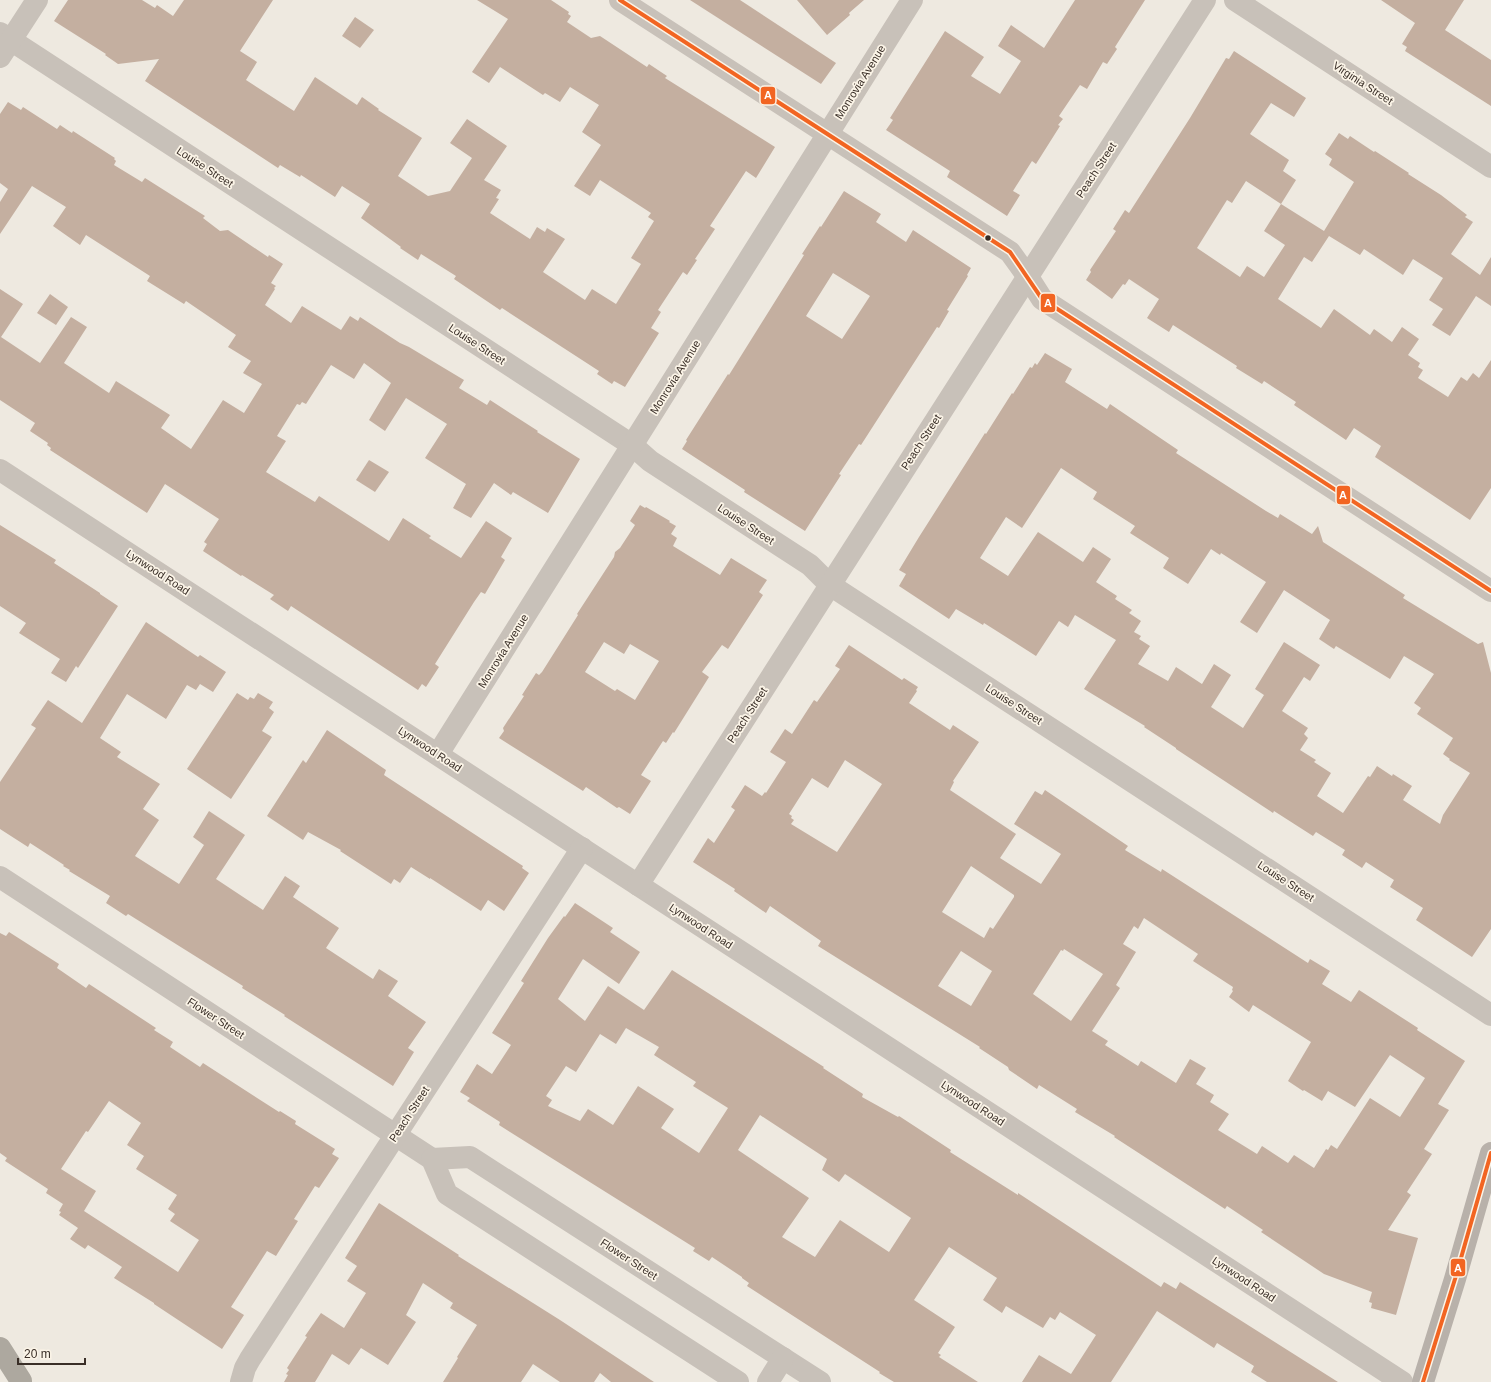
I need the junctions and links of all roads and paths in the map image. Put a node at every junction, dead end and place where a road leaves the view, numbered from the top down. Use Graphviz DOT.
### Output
graph roads {
  1 [pos="37,0"];
  2 [pos="620,0"];
  3 [pos="912,0"];
  4 [pos="1205,0"];
  5 [pos="1235,0"];
  6 [pos="4,43"];
  7 [pos="827,135"];
  8 [pos="1491,167"];
  9 [pos="1028,276"];
  10 [pos="632,445"];
  11 [pos="0,470"];
  12 [pos="830,585"];
  13 [pos="1491,591"];
  14 [pos="438,754"];
  15 [pos="582,848"];
  16 [pos="0,877"];
  17 [pos="638,885"];
  18 [pos="1491,1015"];
  19 [pos="396,1134"];
  20 [pos="1491,1153"];
  21 [pos="432,1159"];
  22 [pos="0,1348"];
  23 [pos="783,1358"];
  24 [pos="0,1362"];
  25 [pos="21,1382"];
  26 [pos="241,1382"];
  27 [pos="738,1382"];
  28 [pos="768,1382"];
  29 [pos="820,1382"];
  30 [pos="1402,1382"];
  31 [pos="1423,1382"];
  1 -- 6 [label="street"];
  2 -- 7 [label="street"];
  3 -- 7 [label="street, Monrovia Avenue"];
  4 -- 9 [label="street, Peach Street"];
  5 -- 8 [label="street, Virginia Street"];
  6 -- 10 [label="street, Louise Street"];
  7 -- 9 [label="street"];
  7 -- 10 [label="street, Monrovia Avenue"];
  9 -- 12 [label="street, Peach Street"];
  9 -- 13 [label="street"];
  10 -- 12 [label="street, Louise Street"];
  10 -- 14 [label="street, Monrovia Avenue"];
  11 -- 14 [label="street, Lynwood Road"];
  12 -- 17 [label="street, Peach Street"];
  12 -- 18 [label="street, Louise Street"];
  14 -- 15 [label="street, Lynwood Road"];
  15 -- 17 [label="street, Lynwood Road"];
  15 -- 19 [label="street, Peach Street"];
  16 -- 19 [label="street, Flower Street"];
  17 -- 30 [label="street, Lynwood Road"];
  19 -- 21 [label="street, Flower Street"];
  19 -- 26 [label="street, Peach Street"];
  20 -- 31 [label="main road"];
  21 -- 23 [label="street, Flower Street"];
  21 -- 27 [label="street"];
  22 -- 25 [label="highway"];
  23 -- 28 [label="street"];
  23 -- 29 [label="street, Flower Street"];
  24 -- 25 [label="highway"];
}
